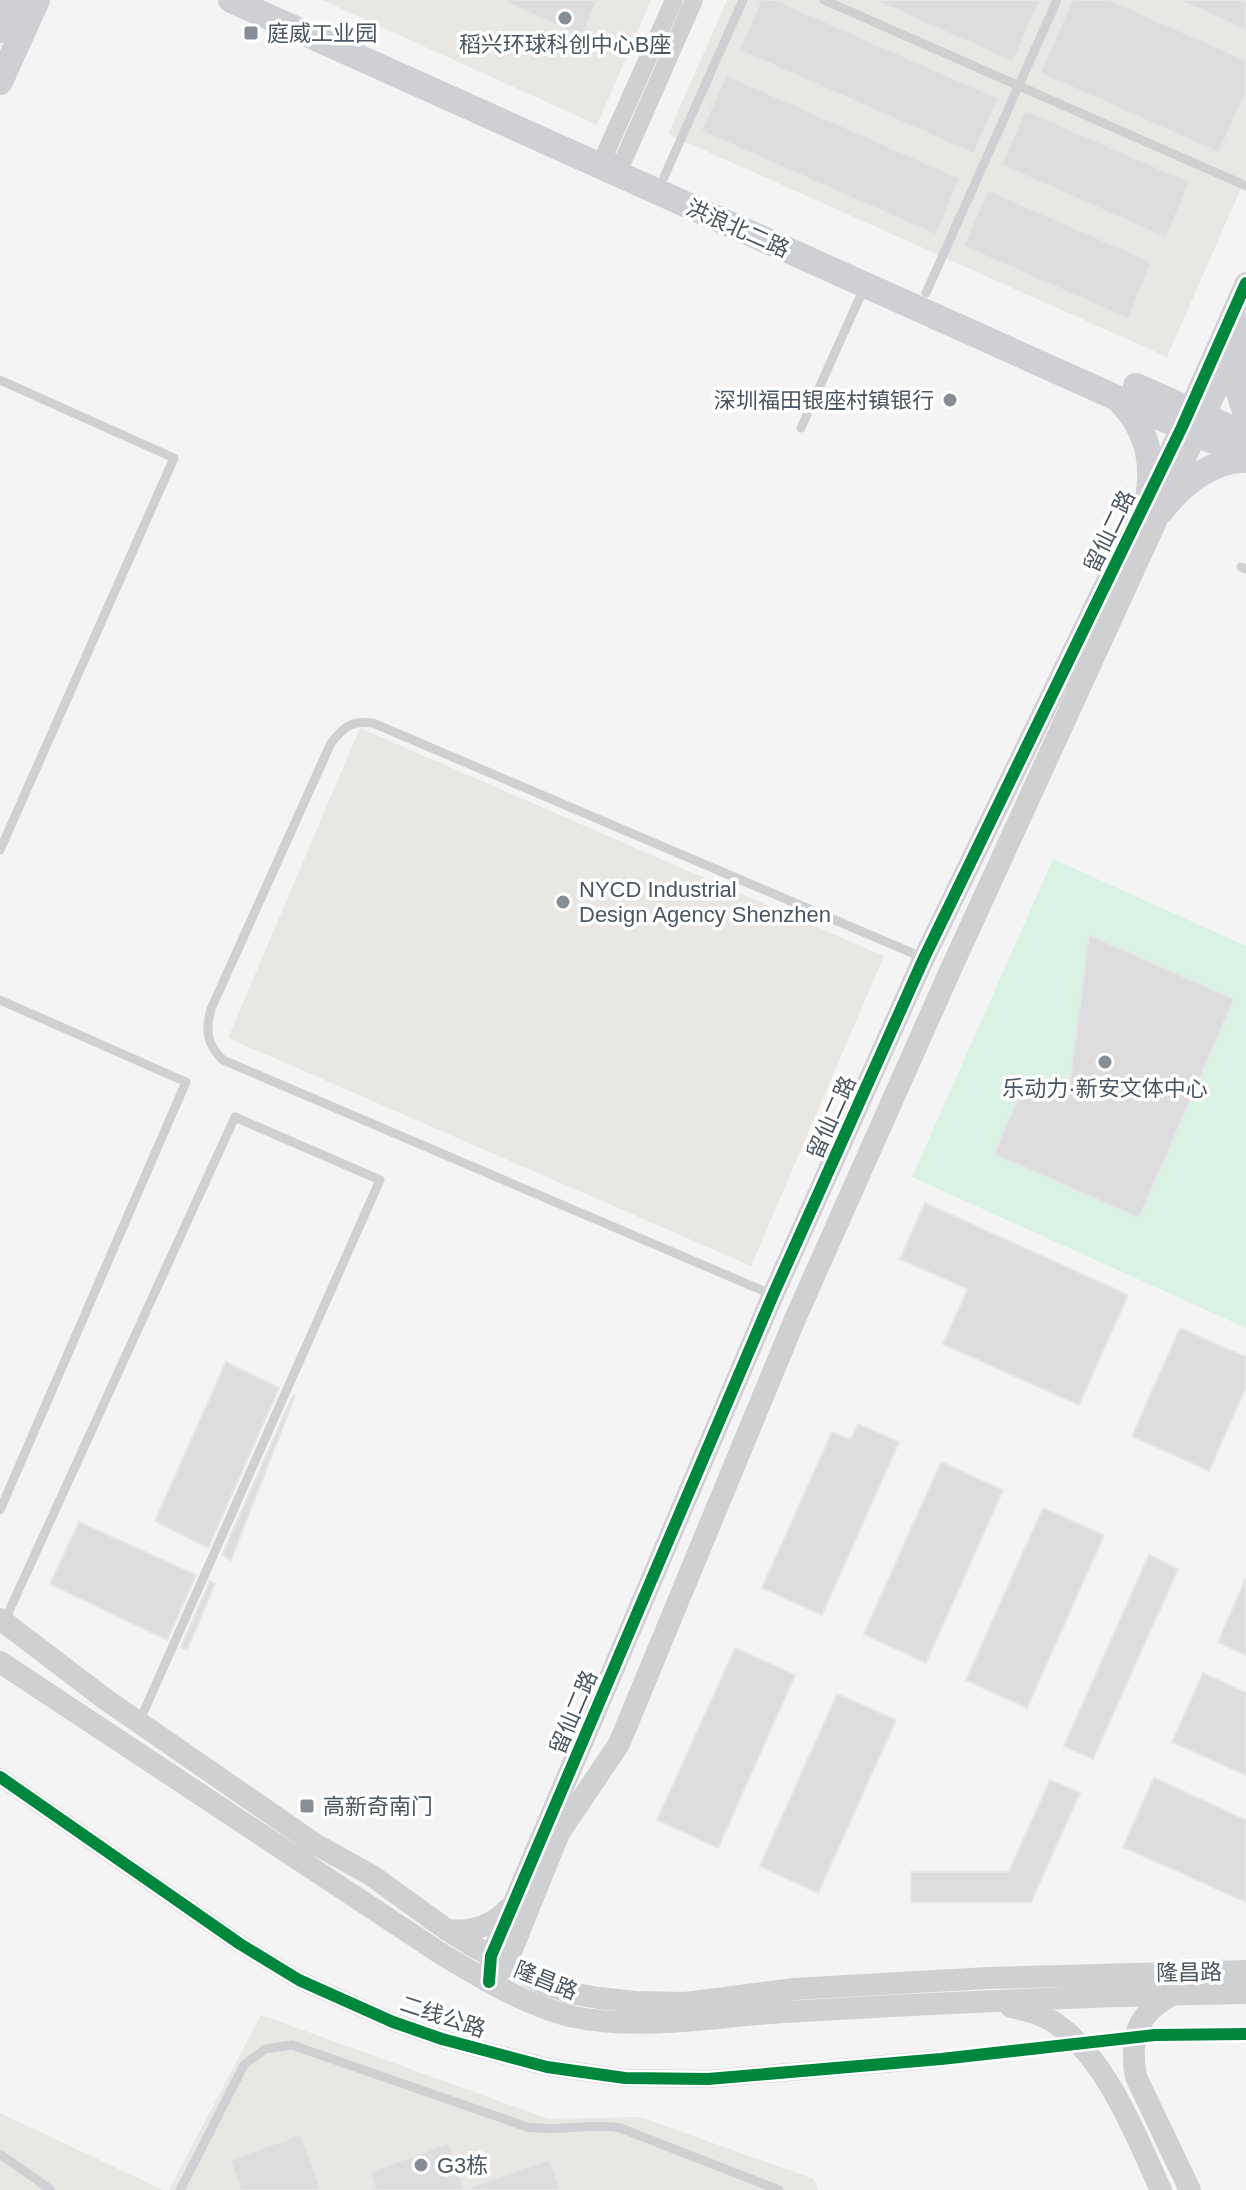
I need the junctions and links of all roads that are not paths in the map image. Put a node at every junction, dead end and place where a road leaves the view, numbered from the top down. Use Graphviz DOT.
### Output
graph roads {
  1 [pos="13,0"];
  2 [pos="37,0"];
  3 [pos="231,0"];
  4 [pos="263,0"];
  5 [pos="674,0"];
  6 [pos="694,0"];
  7 [pos="743,0"];
  8 [pos="824,0"];
  9 [pos="1057,0"];
  10 [pos="0,30"];
  11 [pos="0,82"];
  12 [pos="1019,86"];
  13 [pos="613,160"];
  14 [pos="664,177"];
  15 [pos="1246,186"];
  16 [pos="1246,283"];
  17 [pos="865,284"];
  18 [pos="926,293"];
  19 [pos="1243,332"];
  20 [pos="0,380"];
  21 [pos="1116,397"];
  22 [pos="1246,413"];
  23 [pos="1194,422"];
  24 [pos="801,428"];
  25 [pos="1246,435"];
  26 [pos="1246,458"];
  27 [pos="1155,504"];
  28 [pos="0,850"];
  29 [pos="924,958"];
  30 [pos="0,1000"];
  31 [pos="773,1295"];
  32 [pos="0,1510"];
  33 [pos="2,1620"];
  34 [pos="0,1662"];
  35 [pos="139,1723"];
  36 [pos="584,1739"];
  37 [pos="612,1755"];
  38 [pos="0,1777"];
  39 [pos="514,1901"];
  40 [pos="447,1930"];
  41 [pos="499,1960"];
  42 [pos="1246,1971"];
  43 [pos="489,1982"];
  44 [pos="1246,1993"];
  45 [pos="1174,1994"];
  46 [pos="989,2002"];
  47 [pos="941,2059"];
  48 [pos="0,2154"];
  49 [pos="51,2190"];
  50 [pos="180,2190"];
  51 [pos="779,2190"];
  52 [pos="1161,2190"];
  53 [pos="1190,2190"];
  1 -- 10 [label="main road"];
  2 -- 11 [label="main road"];
  3 -- 13 [label="main road, 洪浪北二路"];
  4 -- 13 [label="main road, 洪浪北二路"];
  5 -- 13 [label="street"];
  6 -- 13 [label="street"];
  7 -- 14 [label="lane"];
  8 -- 12 [label="lane"];
  9 -- 12 [label="lane"];
  12 -- 15 [label="lane"];
  12 -- 18 [label="lane"];
  13 -- 14 [label="main road, 洪浪北二路"];
  13 -- 17 [label="main road, 洪浪北二路"];
  14 -- 18 [label="main road, 洪浪北二路"];
  16 -- 23 [label="street, 留仙二路"];
  17 -- 21 [label="main road, 洪浪北二路"];
  17 -- 24 [label="lane"];
  18 -- 23 [label="main road, 洪浪北二路"];
  19 -- 22 [label="main road"];
  19 -- 23 [label="street, 留仙二路"];
  20 -- 28 [label="lane"];
  21 -- 23 [label="main road, 洪浪北二路"];
  21 -- 27 [label="main road"];
  23 -- 25 [label="main road, 洪浪北二路"];
  23 -- 26 [label="main road, 洪浪北二路"];
  23 -- 27 [label="street, 留仙二路"];
  26 -- 27 [label="main road"];
  27 -- 29 [label="street, 留仙二路"];
  27 -- 37 [label="street, 留仙二路"];
  29 -- 31 [label="street, 留仙二路"];
  29 -- 31 [label="lane"];
  30 -- 32 [label="lane"];
  31 -- 36 [label="street, 留仙二路"];
  33 -- 35 [label="street, 隆昌路"];
  33 -- 35 [label="lane"];
  34 -- 43 [label="street, 隆昌路"];
  35 -- 40 [label="street, 隆昌路"];
  36 -- 37 [label="street"];
  36 -- 39 [label="street, 留仙二路"];
  37 -- 41 [label="street, 留仙二路"];
  38 -- 47 [label="street, 二线公路"];
  39 -- 40 [label="street"];
  39 -- 41 [label="street, 留仙二路"];
  40 -- 41 [label="street, 隆昌路"];
  41 -- 42 [label="street, 隆昌路"];
  41 -- 43 [label="street, 留仙二路"];
  43 -- 46 [label="street, 隆昌路"];
  44 -- 45 [label="street, 隆昌路"];
  45 -- 46 [label="street, 隆昌路"];
  45 -- 53 [label="street"];
  46 -- 52 [label="street"];
  48 -- 49 [label="lane"];
  50 -- 51 [label="lane"];
}
